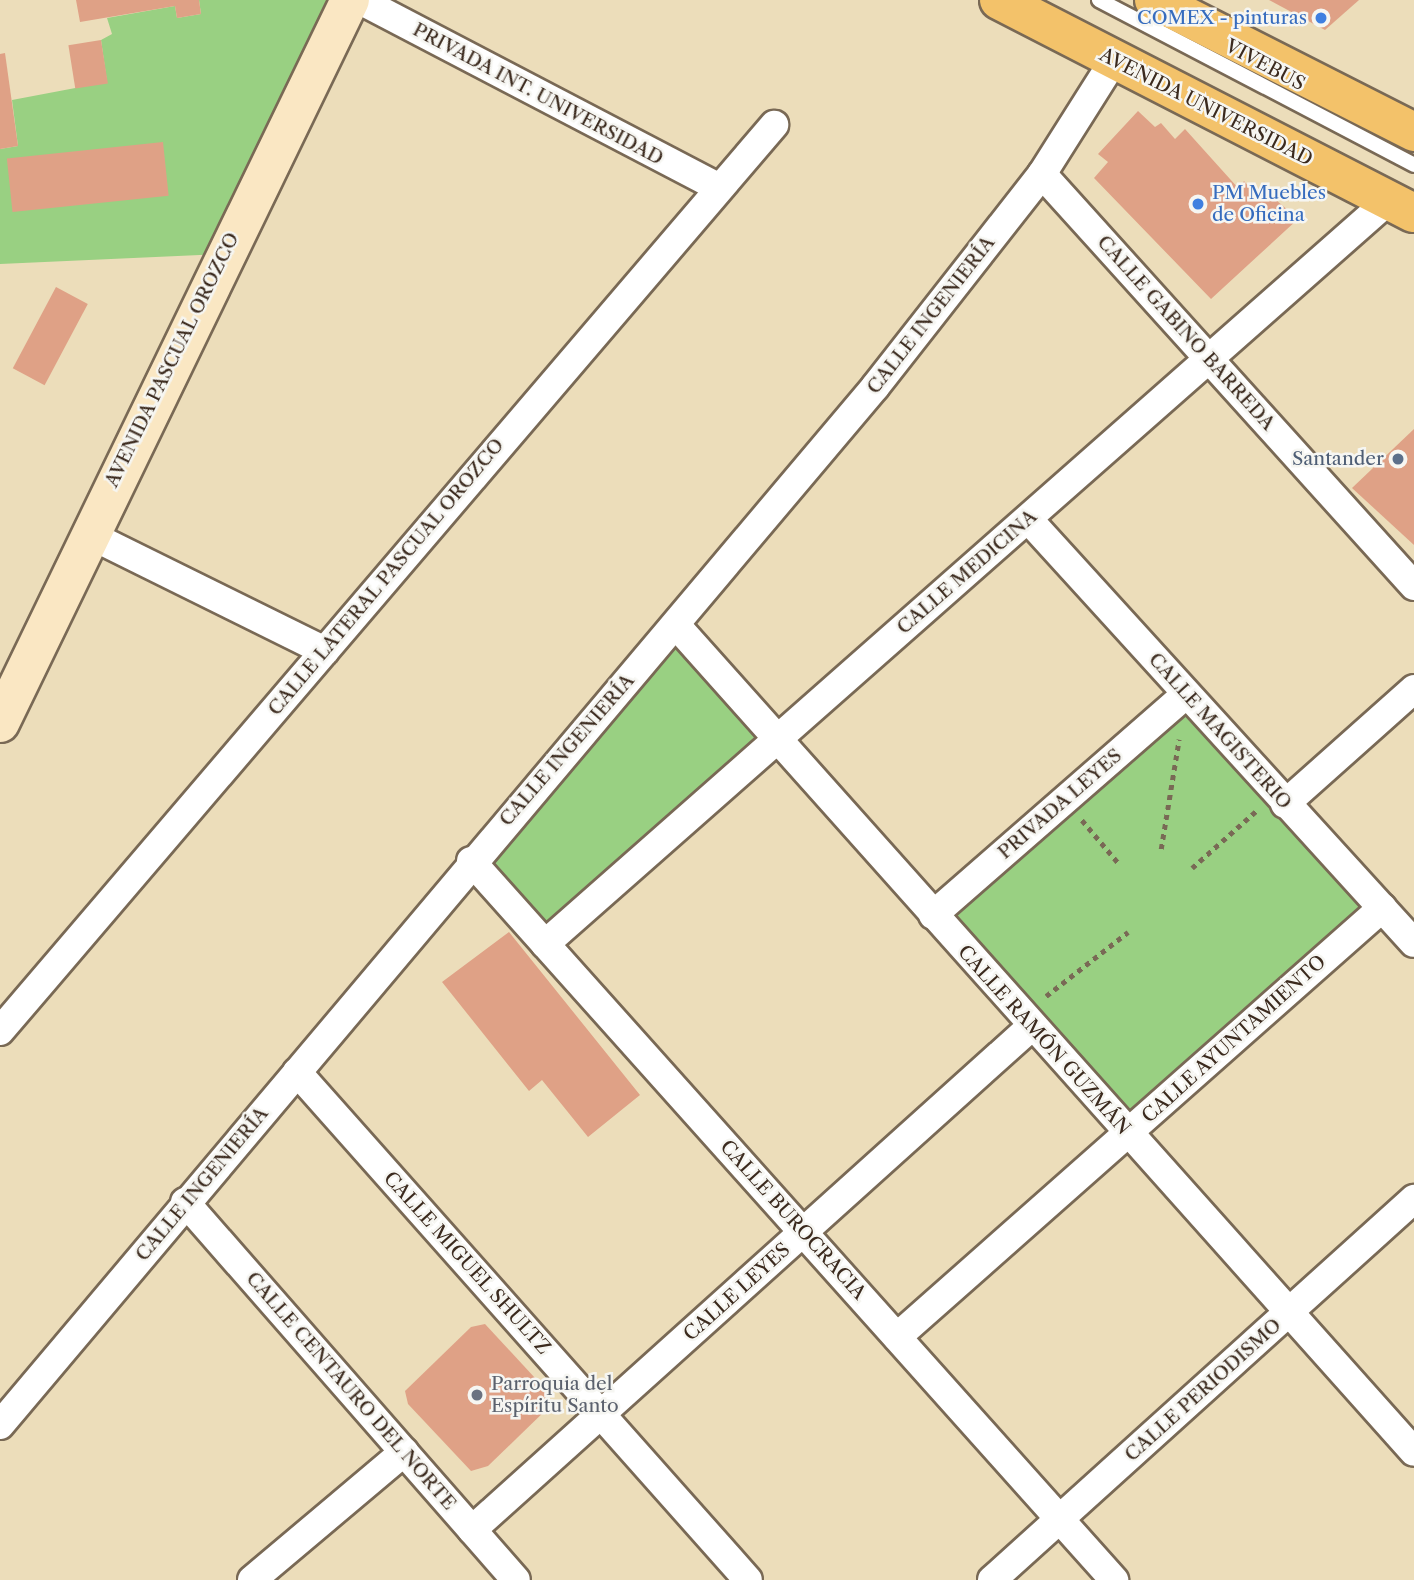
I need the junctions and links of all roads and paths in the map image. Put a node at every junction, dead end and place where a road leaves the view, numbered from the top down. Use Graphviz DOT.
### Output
graph roads {
  1 [pos="350,0"];
  2 [pos="360,0"];
  3 [pos="999,0"];
  4 [pos="1099,0"];
  5 [pos="1154,0"];
  6 [pos="1114,60"];
  7 [pos="774,125"];
  8 [pos="1414,132"];
  9 [pos="1414,165"];
  10 [pos="1042,174"];
  11 [pos="717,187"];
  12 [pos="1402,207"];
  13 [pos="1209,359"];
  14 [pos="1028,519"];
  15 [pos="88,534"];
  16 [pos="1414,586"];
  17 [pos="676,625"];
  18 [pos="325,651"];
  19 [pos="1414,689"];
  20 [pos="1186,694"];
  21 [pos="0,723"];
  22 [pos="778,740"];
  23 [pos="1280,798"];
  24 [pos="1065,800"];
  25 [pos="1161,849"];
  26 [pos="471,861"];
  27 [pos="1120,865"];
  28 [pos="1192,868"];
  29 [pos="1382,908"];
  30 [pos="933,915"];
  31 [pos="1128,932"];
  32 [pos="1414,943"];
  33 [pos="545,944"];
  34 [pos="1027,1020"];
  35 [pos="0,1031"];
  36 [pos="297,1072"];
  37 [pos="1128,1134"];
  38 [pos="1414,1199"];
  39 [pos="186,1202"];
  40 [pos="803,1232"];
  41 [pos="1289,1312"];
  42 [pos="897,1337"];
  43 [pos="601,1414"];
  44 [pos="0,1425"];
  45 [pos="404,1452"];
  46 [pos="1414,1452"];
  47 [pos="1060,1519"];
  48 [pos="472,1530"];
  49 [pos="252,1580"];
  50 [pos="516,1580"];
  51 [pos="748,1580"];
  52 [pos="992,1580"];
  53 [pos="1114,1580"];
  1 -- 15 [label="main road, AVENIDA PASCUAL OROZCO"];
  2 -- 11 [label="street, PRIVADA INT. UNIVERSIDAD"];
  3 -- 6 [label="main road, AVENIDA UNIVERSIDAD"];
  4 -- 9 [label="lane, VIVEBUS"];
  5 -- 8 [label="main road"];
  6 -- 10 [label="street, CALLE INGENIERÍA"];
  6 -- 12 [label="main road, AVENIDA UNIVERSIDAD"];
  7 -- 11 [label="street, CALLE LATERAL PASCUAL OROZCO"];
  10 -- 13 [label="street, CALLE GABINO BARREDA"];
  10 -- 17 [label="street, CALLE INGENIERÍA"];
  11 -- 18 [label="street, CALLE LATERAL PASCUAL OROZCO"];
  12 -- 13 [label="street, CALLE MEDICINA"];
  13 -- 14 [label="street, CALLE MEDICINA"];
  13 -- 16 [label="street, CALLE GABINO BARREDA"];
  14 -- 20 [label="street, CALLE MAGISTERIO"];
  14 -- 22 [label="street, CALLE MEDICINA"];
  15 -- 18 [label="street"];
  15 -- 21 [label="main road, AVENIDA PASCUAL OROZCO"];
  17 -- 22 [label="street, CALLE RAMÓN GUZMÁN"];
  17 -- 26 [label="street, CALLE INGENIERÍA"];
  18 -- 35 [label="street, CALLE LATERAL PASCUAL OROZCO"];
  19 -- 23 [label="street"];
  20 -- 23 [label="street, CALLE MAGISTERIO"];
  20 -- 24 [label="street, PRIVADA LEYES"];
  20 -- 25 [label="path"];
  22 -- 30 [label="street, CALLE RAMÓN GUZMÁN"];
  22 -- 33 [label="street, CALLE MEDICINA"];
  23 -- 28 [label="path"];
  23 -- 29 [label="street, CALLE MAGISTERIO"];
  24 -- 27 [label="path"];
  24 -- 30 [label="street, PRIVADA LEYES"];
  26 -- 33 [label="street, CALLE BUROCRACIA"];
  26 -- 36 [label="street, CALLE INGENIERÍA"];
  29 -- 32 [label="street, CALLE MAGISTERIO"];
  29 -- 37 [label="street, CALLE AYUNTAMIENTO"];
  30 -- 34 [label="street, CALLE RAMÓN GUZMÁN"];
  31 -- 34 [label="path"];
  33 -- 40 [label="street, CALLE BUROCRACIA"];
  34 -- 37 [label="street, CALLE RAMÓN GUZMÁN"];
  34 -- 40 [label="street, CALLE LEYES"];
  36 -- 39 [label="street, CALLE INGENIERÍA"];
  36 -- 43 [label="street, CALLE MIGUEL SHULTZ"];
  37 -- 41 [label="street, CALLE RAMÓN GUZMÁN"];
  37 -- 42 [label="street, CALLE AYUNTAMIENTO"];
  38 -- 41 [label="street, CALLE PERIODISMO"];
  39 -- 44 [label="street, CALLE INGENIERÍA"];
  39 -- 45 [label="street, CALLE CENTAURO DEL NORTE"];
  40 -- 42 [label="street, CALLE BUROCRACIA"];
  40 -- 43 [label="street, CALLE LEYES"];
  41 -- 46 [label="street, CALLE RAMÓN GUZMÁN"];
  41 -- 47 [label="street, CALLE PERIODISMO"];
  42 -- 47 [label="street, CALLE BUROCRACIA"];
  43 -- 48 [label="street, CALLE LEYES"];
  43 -- 51 [label="street, CALLE MIGUEL SHULTZ"];
  45 -- 48 [label="street, CALLE CENTAURO DEL NORTE"];
  45 -- 49 [label="street"];
  47 -- 52 [label="street, CALLE PERIODISMO"];
  47 -- 53 [label="street, CALLE BUROCRACIA"];
  48 -- 50 [label="street, CALLE CENTAURO DEL NORTE"];
}
